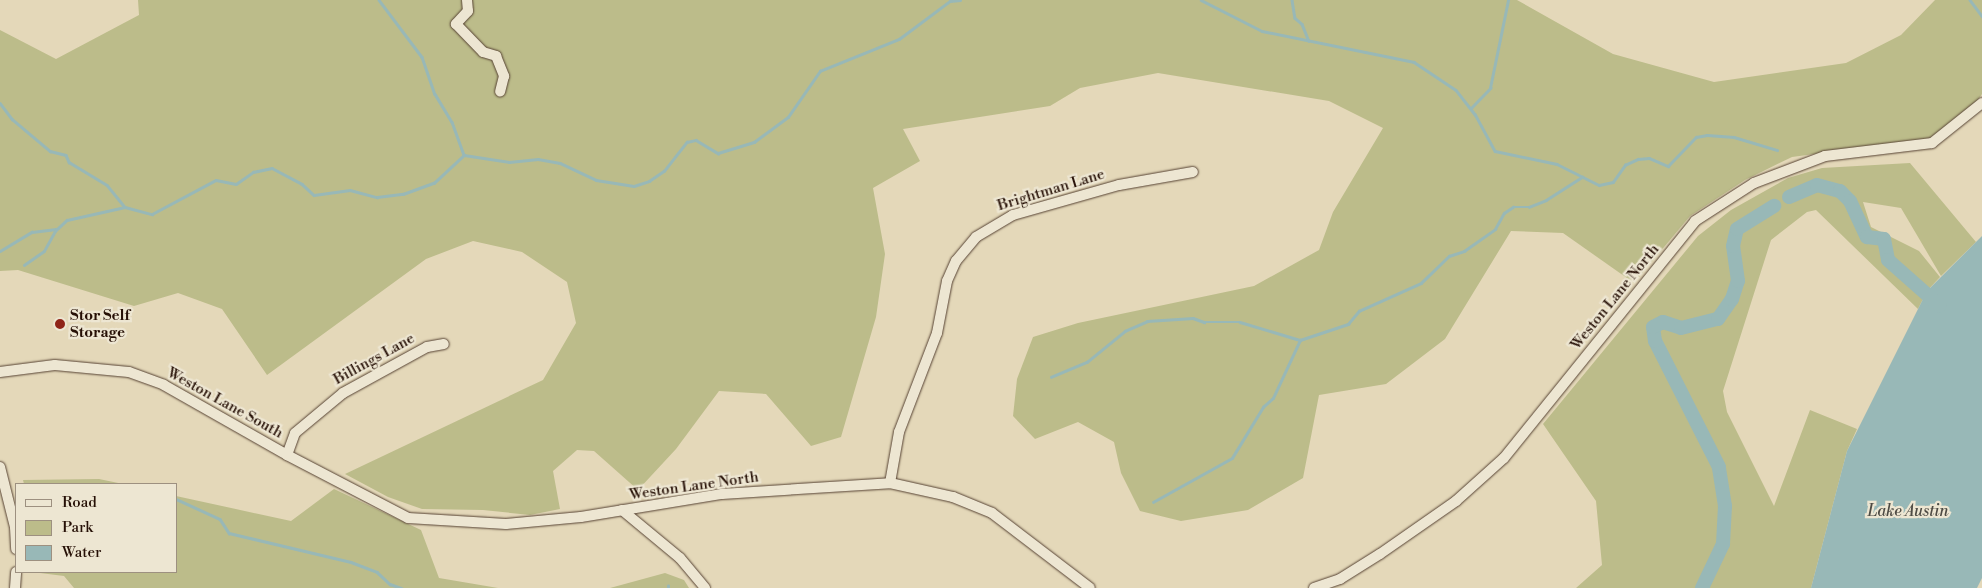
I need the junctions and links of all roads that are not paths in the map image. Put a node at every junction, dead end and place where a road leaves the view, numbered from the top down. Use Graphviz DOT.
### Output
graph roads {
  1 [pos="467,0"];
  2 [pos="500,92"];
  3 [pos="1982,103"];
  4 [pos="1193,172"];
  5 [pos="444,344"];
  6 [pos="0,372"];
  7 [pos="287,455"];
  8 [pos="0,467"];
  9 [pos="890,483"];
  10 [pos="622,510"];
  11 [pos="15,527"];
  12 [pos="16,573"];
  13 [pos="15,588"];
  14 [pos="705,588"];
  15 [pos="1090,588"];
  16 [pos="1314,588"];
  1 -- 2 [label="street"];
  3 -- 16 [label="street, Weston Lane North"];
  4 -- 9 [label="street, Brightman Lane"];
  5 -- 7 [label="street, Billings Lane"];
  6 -- 7 [label="street, Weston Lane South"];
  7 -- 10 [label="street, Weston Lane North"];
  8 -- 11 [label="street"];
  9 -- 10 [label="street, Weston Lane North"];
  9 -- 15 [label="street, Weston Lane North"];
  10 -- 14 [label="street"];
  12 -- 13 [label="street"];
}
